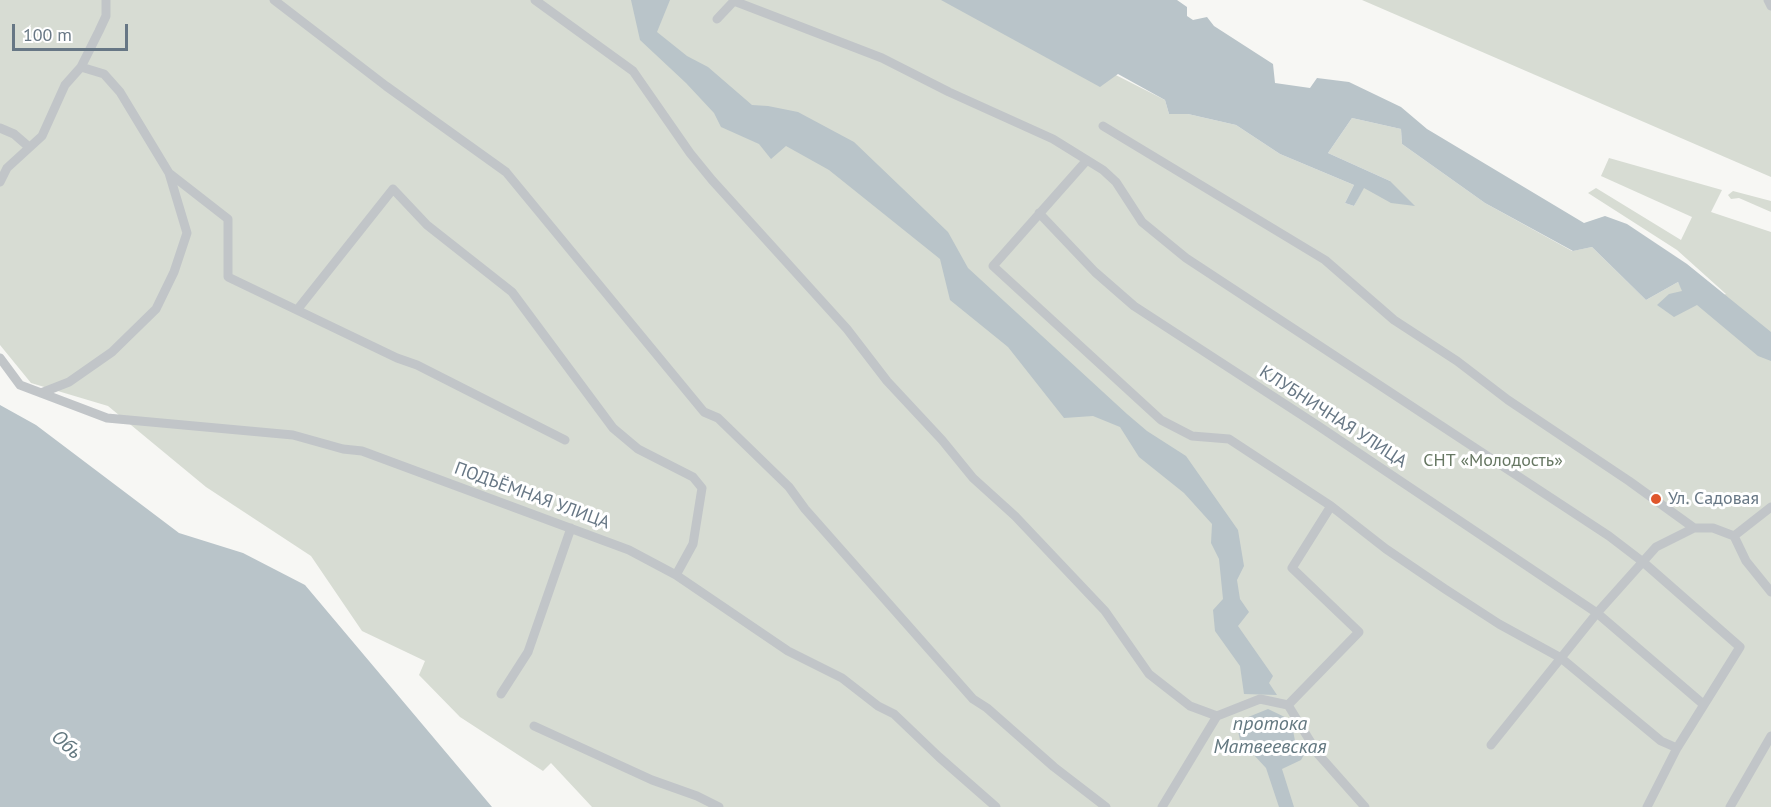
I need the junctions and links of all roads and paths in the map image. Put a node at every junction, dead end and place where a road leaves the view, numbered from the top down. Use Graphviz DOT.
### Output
graph roads {
  1 [pos="106,0"];
  2 [pos="274,0"];
  3 [pos="535,0"];
  4 [pos="1768,0"];
  5 [pos="1771,6"];
  6 [pos="717,19"];
  7 [pos="81,67"];
  8 [pos="1103,126"];
  9 [pos="0,128"];
  10 [pos="29,147"];
  11 [pos="1087,160"];
  12 [pos="169,173"];
  13 [pos="0,182"];
  14 [pos="1039,213"];
  15 [pos="297,310"];
  16 [pos="0,358"];
  17 [pos="41,393"];
  18 [pos="565,440"];
  19 [pos="1331,507"];
  20 [pos="1771,507"];
  21 [pos="571,528"];
  22 [pos="1694,528"];
  23 [pos="1734,536"];
  24 [pos="1643,562"];
  25 [pos="676,575"];
  26 [pos="1771,592"];
  27 [pos="1597,613"];
  28 [pos="1561,658"];
  29 [pos="501,694"];
  30 [pos="1703,704"];
  31 [pos="1288,705"];
  32 [pos="1217,716"];
  33 [pos="534,726"];
  34 [pos="1771,736"];
  35 [pos="1491,745"];
  36 [pos="1677,748"];
  37 [pos="719,807"];
  38 [pos="996,807"];
  39 [pos="1106,807"];
  40 [pos="1162,807"];
  41 [pos="1365,807"];
  42 [pos="1647,807"];
  43 [pos="1730,807"];
  1 -- 7 [label="street"];
  2 -- 39 [label="street"];
  3 -- 32 [label="street"];
  4 -- 5 [label="street"];
  6 -- 11 [label="street"];
  7 -- 10 [label="street"];
  7 -- 12 [label="street"];
  8 -- 22 [label="street"];
  9 -- 10 [label="street"];
  10 -- 13 [label="street"];
  11 -- 14 [label="street"];
  11 -- 24 [label="street"];
  12 -- 15 [label="street"];
  12 -- 17 [label="street"];
  14 -- 19 [label="street"];
  14 -- 27 [label="street, КЛУБНИЧНАЯ УЛИЦА"];
  15 -- 18 [label="street"];
  15 -- 25 [label="street"];
  16 -- 17 [label="street, ПОДЪЁМНАЯ УЛИЦА"];
  17 -- 21 [label="street, ПОДЪЁМНАЯ УЛИЦА"];
  19 -- 28 [label="street"];
  19 -- 31 [label="street"];
  20 -- 23 [label="street"];
  21 -- 25 [label="street, ПОДЪЁМНАЯ УЛИЦА"];
  21 -- 29 [label="street"];
  22 -- 23 [label="street"];
  22 -- 24 [label="street"];
  23 -- 26 [label="street"];
  24 -- 27 [label="street"];
  24 -- 30 [label="street"];
  25 -- 38 [label="street, ПОДЪЁМНАЯ УЛИЦА"];
  27 -- 28 [label="street"];
  27 -- 30 [label="street, КЛУБНИЧНАЯ УЛИЦА"];
  28 -- 35 [label="street"];
  28 -- 36 [label="street"];
  30 -- 36 [label="street"];
  31 -- 32 [label="street"];
  31 -- 41 [label="street"];
  32 -- 40 [label="street"];
  33 -- 37 [label="street"];
  34 -- 43 [label="street"];
  36 -- 42 [label="street"];
}
